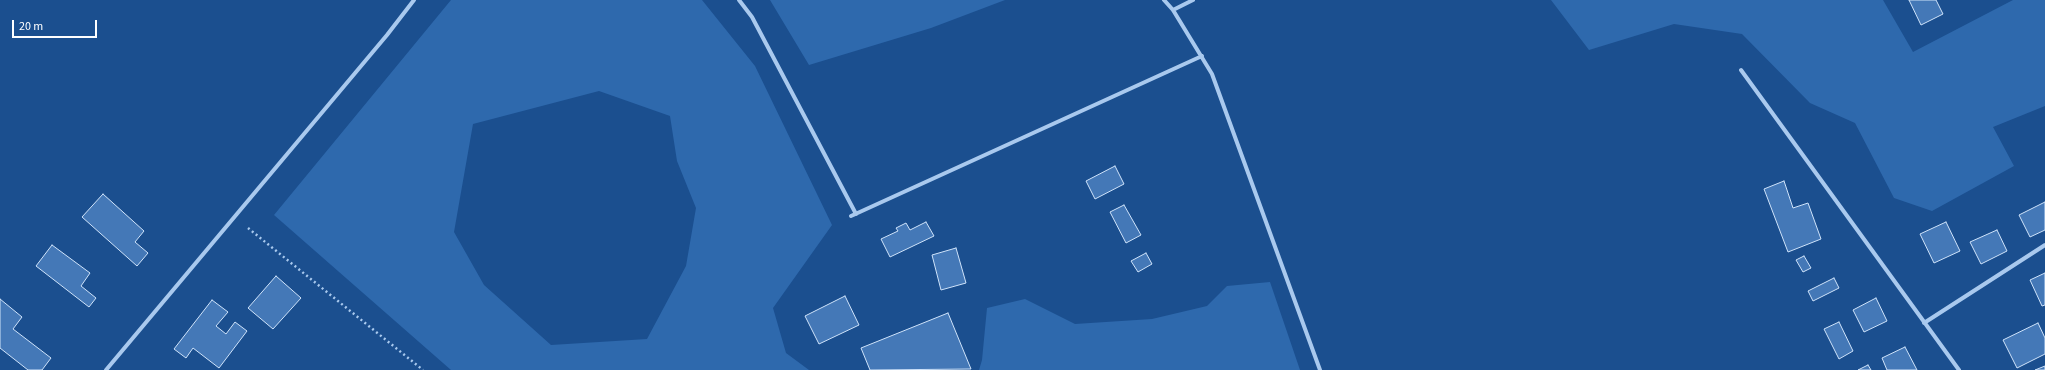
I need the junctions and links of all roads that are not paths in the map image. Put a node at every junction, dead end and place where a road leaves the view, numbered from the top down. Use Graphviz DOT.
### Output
graph roads {
  1 [pos="414,0"];
  2 [pos="739,0"];
  3 [pos="1164,0"];
  4 [pos="1193,0"];
  5 [pos="1173,10"];
  6 [pos="1202,56"];
  7 [pos="1741,70"];
  8 [pos="856,214"];
  9 [pos="851,216"];
  10 [pos="2045,245"];
  11 [pos="1924,323"];
  12 [pos="106,370"];
  13 [pos="1320,370"];
  14 [pos="1959,370"];
  1 -- 12 [label="street"];
  2 -- 8 [label="street"];
  3 -- 5 [label="street"];
  4 -- 5 [label="street"];
  5 -- 6 [label="street"];
  6 -- 8 [label="street"];
  6 -- 13 [label="street"];
  7 -- 11 [label="street"];
  8 -- 9 [label="street"];
  10 -- 11 [label="street"];
  11 -- 14 [label="street"];
}
